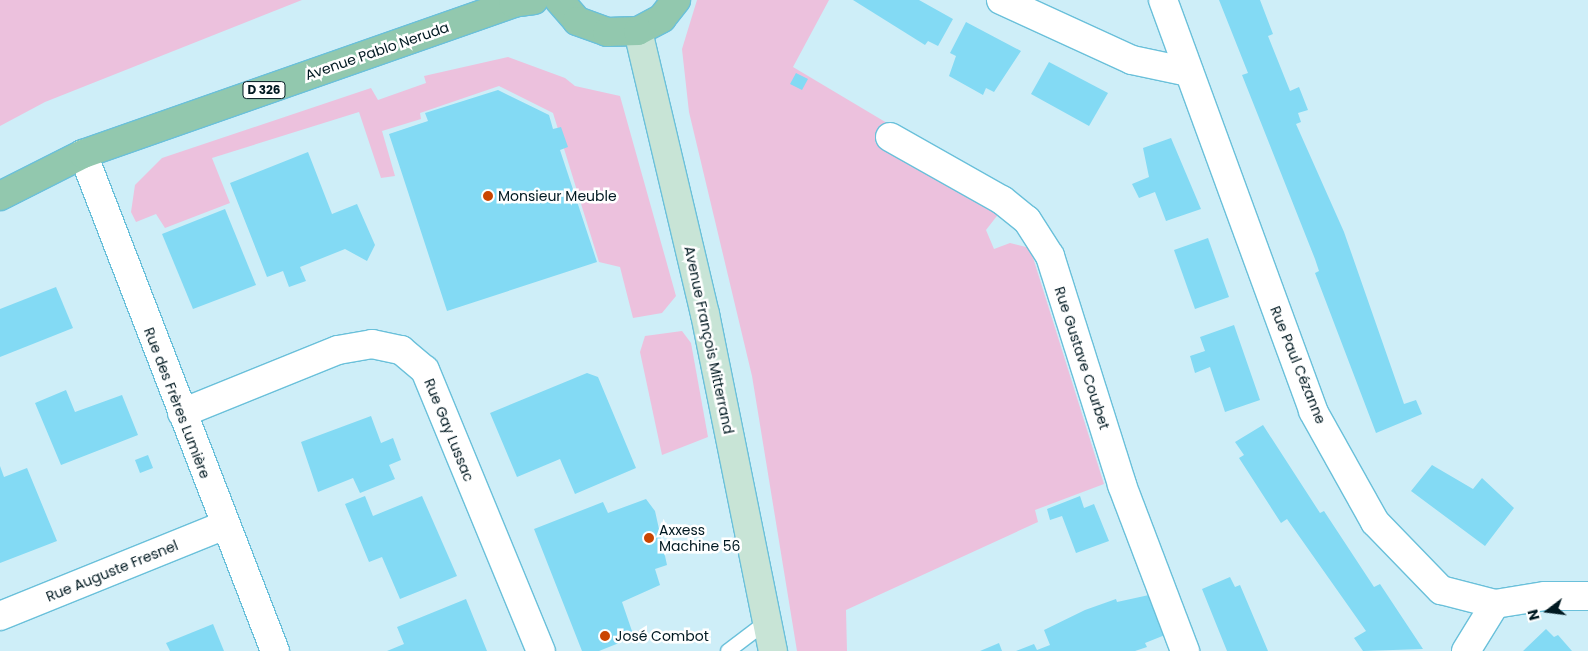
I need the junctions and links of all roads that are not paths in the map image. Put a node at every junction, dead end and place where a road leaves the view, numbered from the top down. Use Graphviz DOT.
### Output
graph roads {
  1 [pos="534,0"];
  2 [pos="559,0"];
  3 [pos="676,0"];
  4 [pos="1001,0"];
  5 [pos="1163,0"];
  6 [pos="638,31"];
  7 [pos="1189,72"];
  8 [pos="890,137"];
  9 [pos="82,154"];
  10 [pos="0,196"];
  11 [pos="182,413"];
  12 [pos="223,526"];
  13 [pos="1588,596"];
  14 [pos="1495,604"];
  15 [pos="0,616"];
  16 [pos="769,620"];
  17 [pos="275,651"];
  18 [pos="541,651"];
  19 [pos="728,651"];
  20 [pos="773,651"];
  21 [pos="1185,651"];
  22 [pos="1466,651"];
  1 -- 9 [label="main road, Avenue Pablo Neruda / D 326"];
  2 -- 6 [label="main road"];
  3 -- 6 [label="main road"];
  4 -- 7 [label="street"];
  5 -- 7 [label="street, Rue Paul Cézanne"];
  6 -- 16 [label="main road, Avenue François Mitterrand"];
  7 -- 14 [label="street, Rue Paul Cézanne"];
  8 -- 21 [label="street, Rue Gustave Courbet"];
  9 -- 10 [label="main road, Avenue Pablo Neruda / D 326"];
  9 -- 11 [label="street, Rue des Frères Lumière"];
  11 -- 12 [label="street, Rue des Frères Lumière"];
  11 -- 18 [label="street, Rue Gay Lussac"];
  12 -- 15 [label="street, Rue Auguste Fresnel"];
  12 -- 17 [label="street, Rue des Frères Lumière"];
  13 -- 14 [label="street, Rue Paul Cézanne"];
  14 -- 22 [label="street"];
  16 -- 19 [label="lane"];
  16 -- 20 [label="main road, Avenue François Mitterrand"];
}
